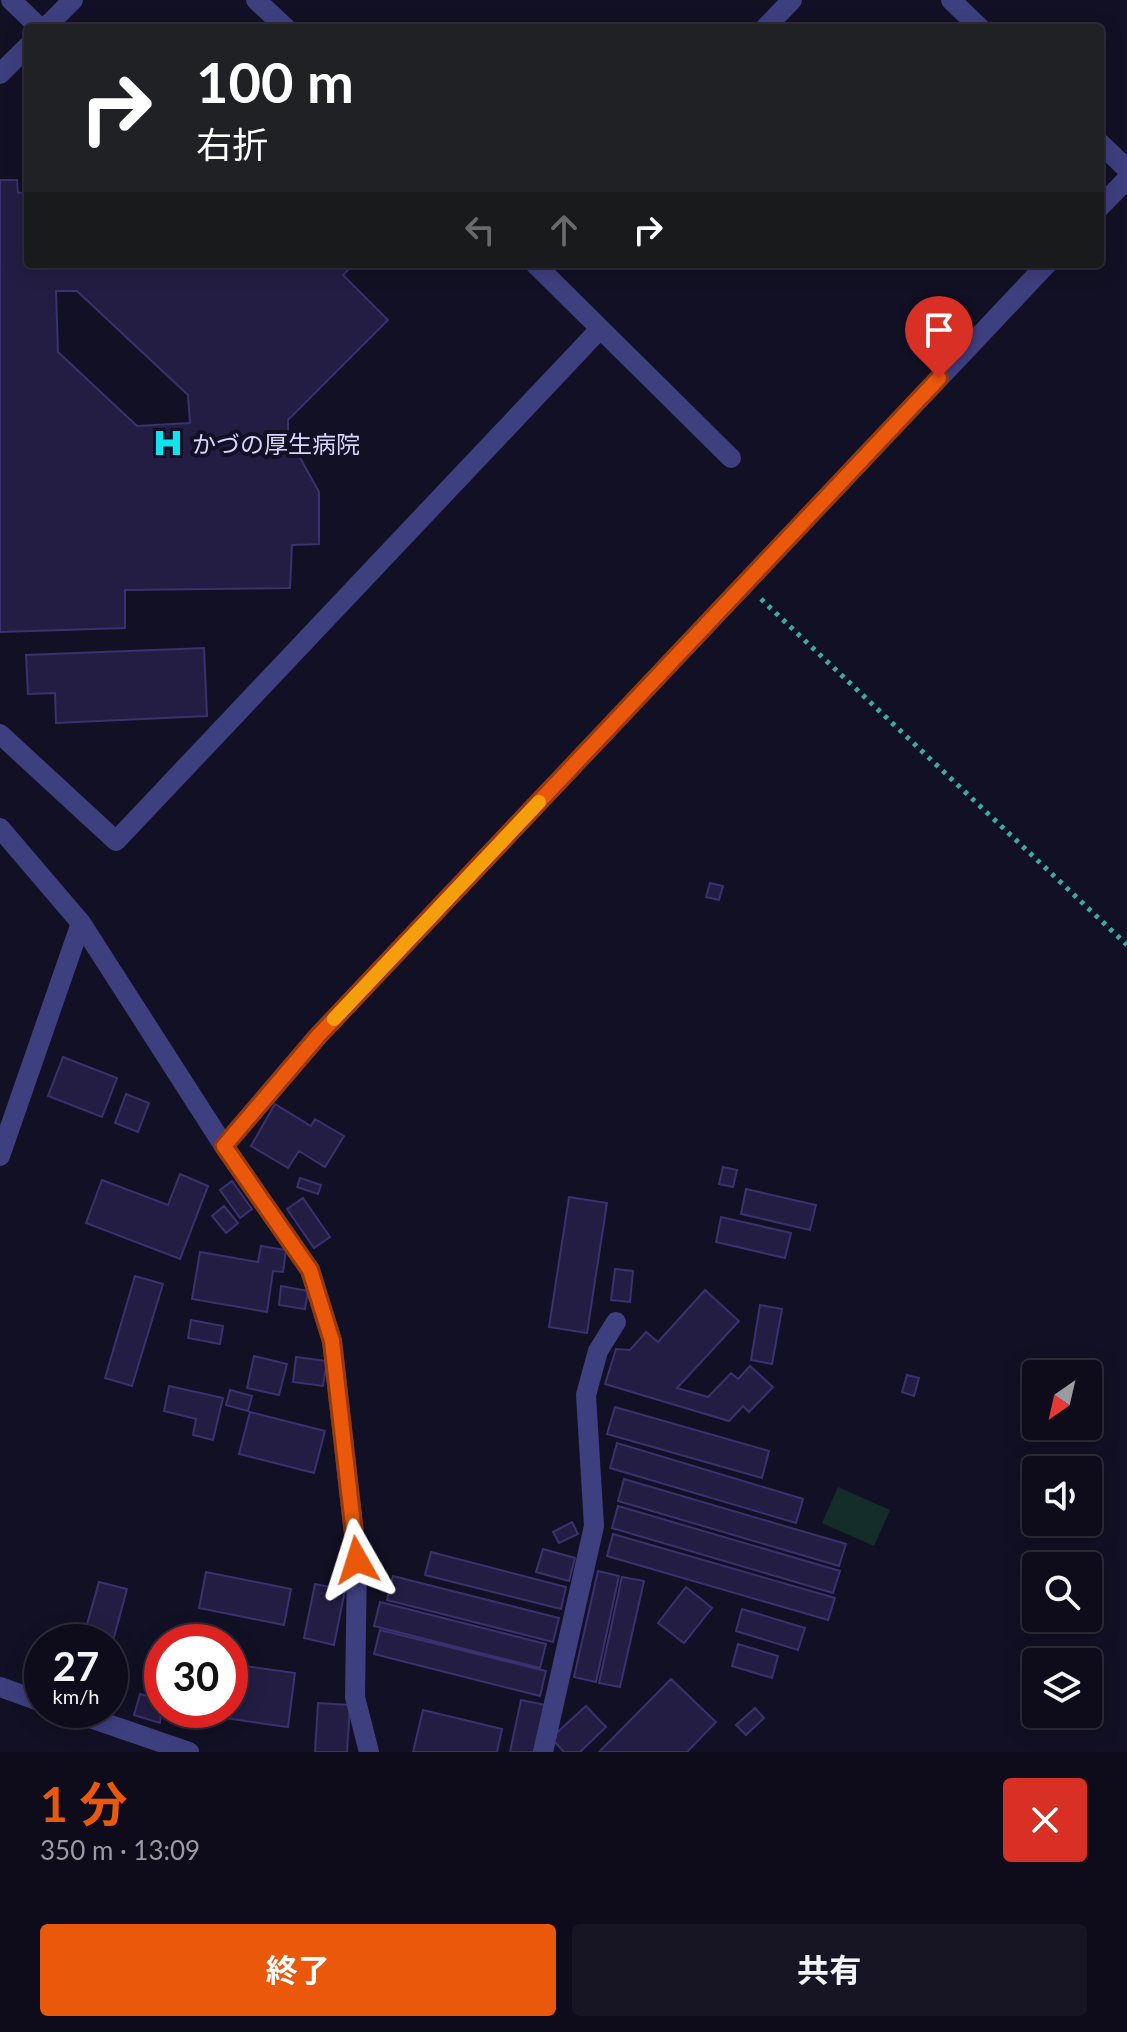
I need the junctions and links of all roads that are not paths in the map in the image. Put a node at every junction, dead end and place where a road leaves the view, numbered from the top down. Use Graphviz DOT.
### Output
graph roads {
  1 [pos="11,0"];
  2 [pos="73,0"];
  3 [pos="256,0"];
  4 [pos="792,0"];
  5 [pos="951,0"];
  6 [pos="38,24"];
  7 [pos="46,24"];
  8 [pos="282,24"];
  9 [pos="769,24"];
  10 [pos="976,24"];
  11 [pos="24,50"];
  12 [pos="0,74"];
  13 [pos="1104,147"];
  14 [pos="1127,169"];
  15 [pos="1127,179"];
  16 [pos="1104,203"];
  17 [pos="541,268"];
  18 [pos="1043,268"];
  19 [pos="600,329"];
  20 [pos="731,458"];
  21 [pos="0,734"];
  22 [pos="0,828"];
  23 [pos="81,923"];
  24 [pos="224,1146"];
  25 [pos="0,1156"];
  26 [pos="616,1322"];
  27 [pos="0,1687"];
  28 [pos="24,1696"];
  29 [pos="119,1728"];
  30 [pos="189,1752"];
  31 [pos="369,1752"];
  32 [pos="543,1752"];
  1 -- 6 [label="street"];
  2 -- 7 [label="street"];
  3 -- 8 [label="street"];
  4 -- 9 [label="street"];
  5 -- 10 [label="street"];
  11 -- 12 [label="street"];
  13 -- 14 [label="street"];
  15 -- 16 [label="street"];
  17 -- 19 [label="street"];
  18 -- 24 [label="street"];
  19 -- 20 [label="street"];
  19 -- 21 [label="street"];
  22 -- 23 [label="street"];
  23 -- 24 [label="street"];
  23 -- 25 [label="street"];
  24 -- 31 [label="street"];
  26 -- 32 [label="street"];
  27 -- 28 [label="street"];
  29 -- 30 [label="street"];
}
